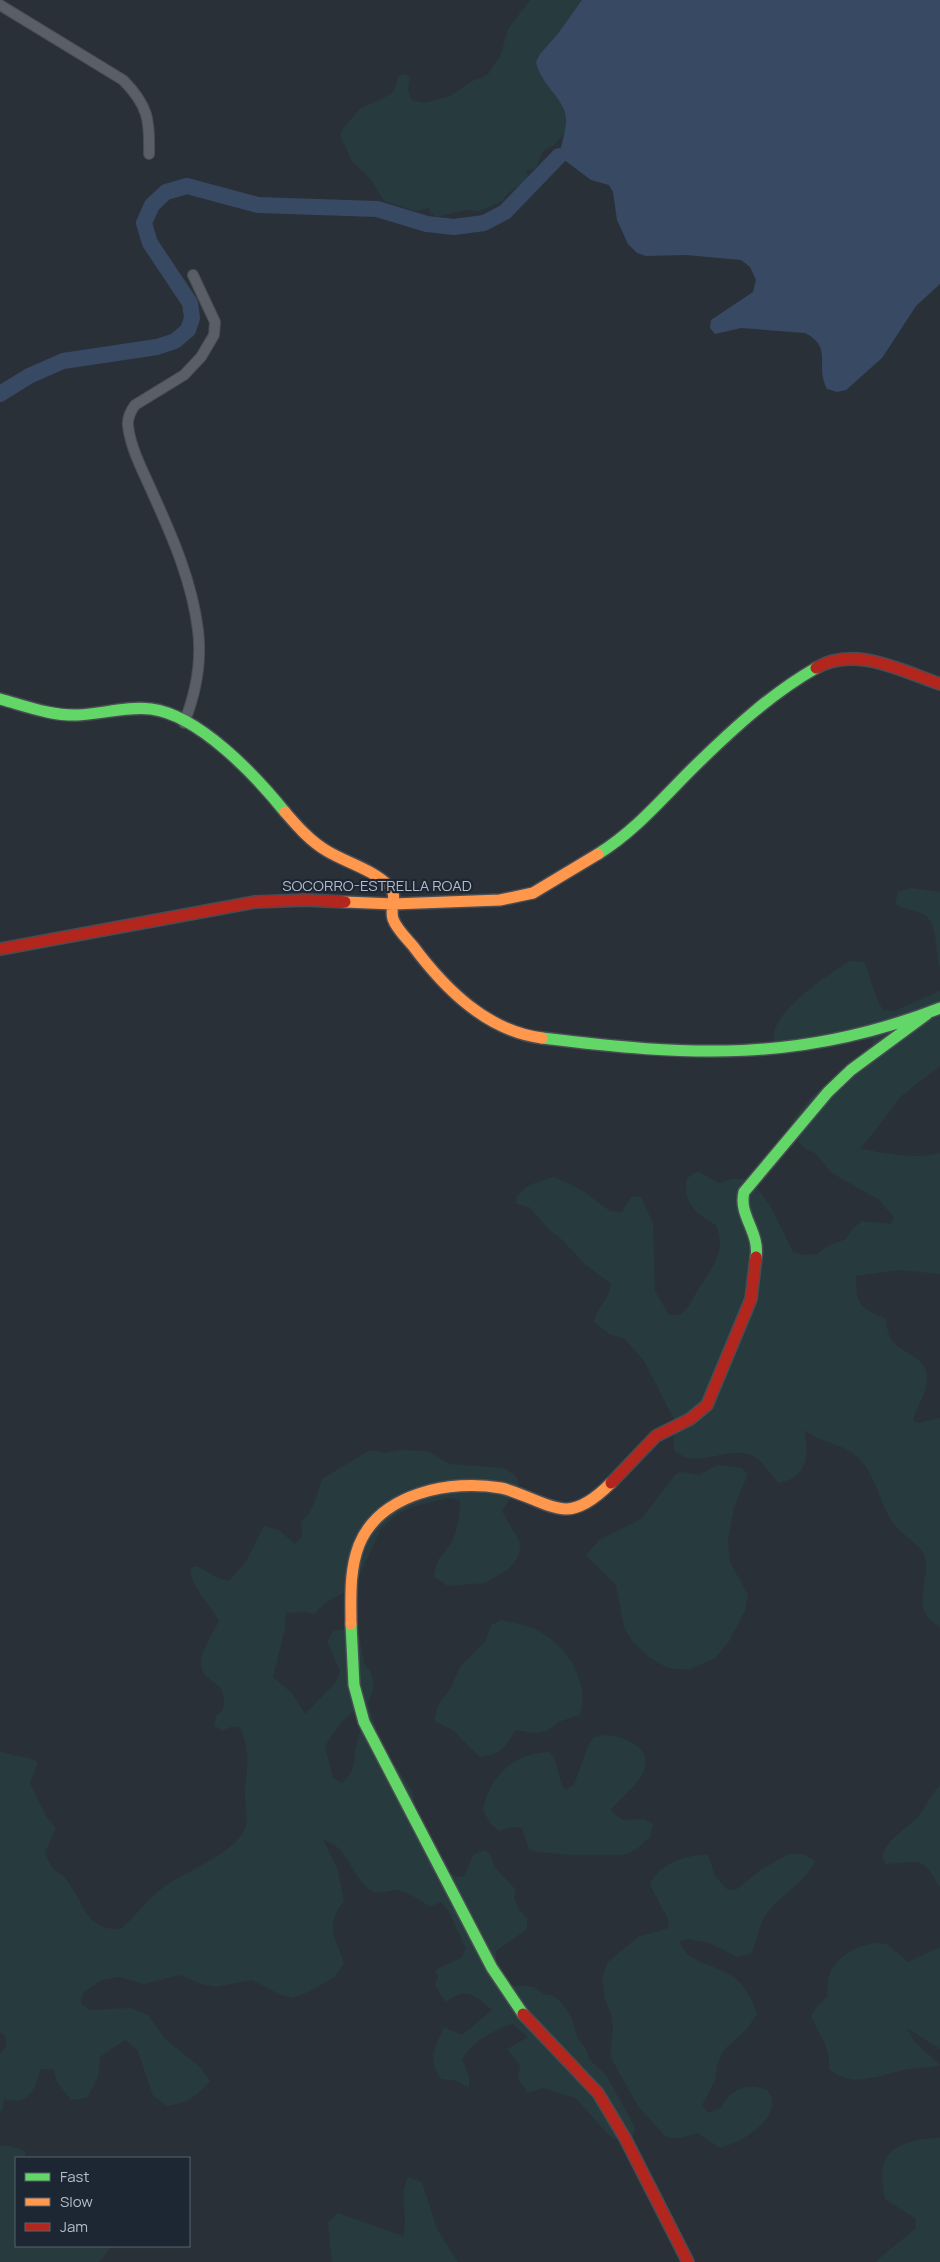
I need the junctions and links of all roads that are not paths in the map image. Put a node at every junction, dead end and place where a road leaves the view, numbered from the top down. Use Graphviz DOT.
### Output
graph roads {
  1 [pos="0,5"];
  2 [pos="149,154"];
  3 [pos="193,275"];
  4 [pos="940,684"];
  5 [pos="0,699"];
  6 [pos="184,723"];
  7 [pos="393,904"];
  8 [pos="0,949"];
  9 [pos="940,1008"];
  10 [pos="927,1014"];
  11 [pos="688,2262"];
  1 -- 2 [label="street"];
  3 -- 6 [label="street"];
  4 -- 7 [label="street, SOCORRO-ESTRELLA ROAD"];
  5 -- 6 [label="street"];
  6 -- 7 [label="street"];
  7 -- 8 [label="street, SOCORRO-ESTRELLA ROAD"];
  7 -- 10 [label="street"];
  9 -- 10 [label="street"];
  10 -- 11 [label="street"];
}
